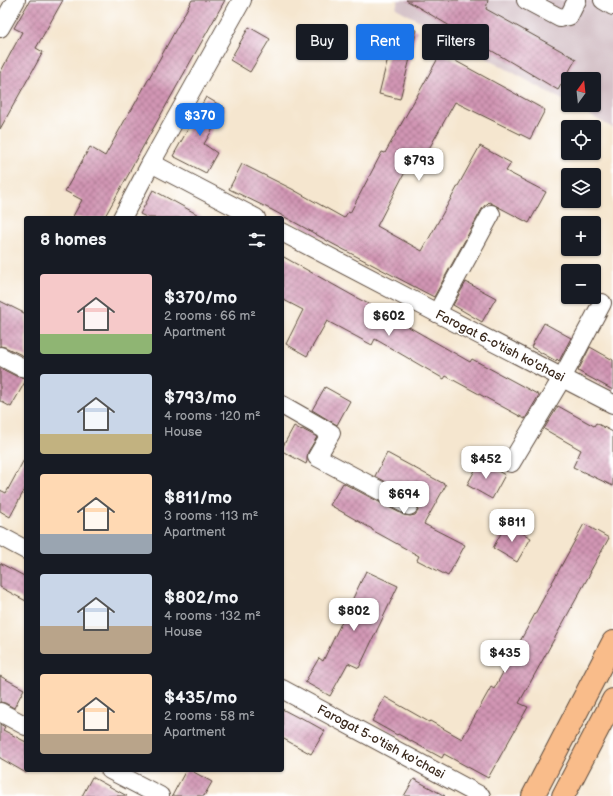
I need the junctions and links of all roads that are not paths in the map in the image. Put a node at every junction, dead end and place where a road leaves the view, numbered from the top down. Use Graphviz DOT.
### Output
graph roads {
  1 [pos="16,0"];
  2 [pos="242,0"];
  3 [pos="526,0"];
  4 [pos="577,0"];
  5 [pos="603,0"];
  6 [pos="613,6"];
  7 [pos="0,28"];
  8 [pos="151,163"];
  9 [pos="491,214"];
  10 [pos="123,216"];
  11 [pos="252,216"];
  12 [pos="284,233"];
  13 [pos="602,303"];
  14 [pos="437,313"];
  15 [pos="0,356"];
  16 [pos="24,367"];
  17 [pos="562,378"];
  18 [pos="613,404"];
  19 [pos="284,406"];
  20 [pos="511,463"];
  21 [pos="408,506"];
  22 [pos="0,536"];
  23 [pos="24,549"];
  24 [pos="613,642"];
  25 [pos="284,690"];
  26 [pos="613,700"];
  27 [pos="0,712"];
  28 [pos="24,725"];
  29 [pos="607,727"];
  30 [pos="114,772"];
  31 [pos="160,796"];
  32 [pos="481,796"];
  33 [pos="533,796"];
  34 [pos="563,796"];
  1 -- 7 [label="street"];
  2 -- 8 [label="street"];
  3 -- 4 [label="street"];
  5 -- 6 [label="street"];
  8 -- 10 [label="street"];
  8 -- 11 [label="street"];
  9 -- 14 [label="street"];
  12 -- 14 [label="street, Farogat 6-o'tish ko'chasi"];
  13 -- 17 [label="street"];
  14 -- 17 [label="street, Farogat 6-o'tish ko'chasi"];
  15 -- 16 [label="street"];
  17 -- 18 [label="street, Farogat 6-o'tish ko'chasi"];
  17 -- 20 [label="street"];
  19 -- 21 [label="street"];
  22 -- 23 [label="street"];
  24 -- 33 [label="main road"];
  25 -- 32 [label="street, Farogat 5-o'tish ko'chasi"];
  26 -- 29 [label="main road"];
  27 -- 28 [label="street"];
  29 -- 34 [label="main road"];
  30 -- 31 [label="street"];
}
